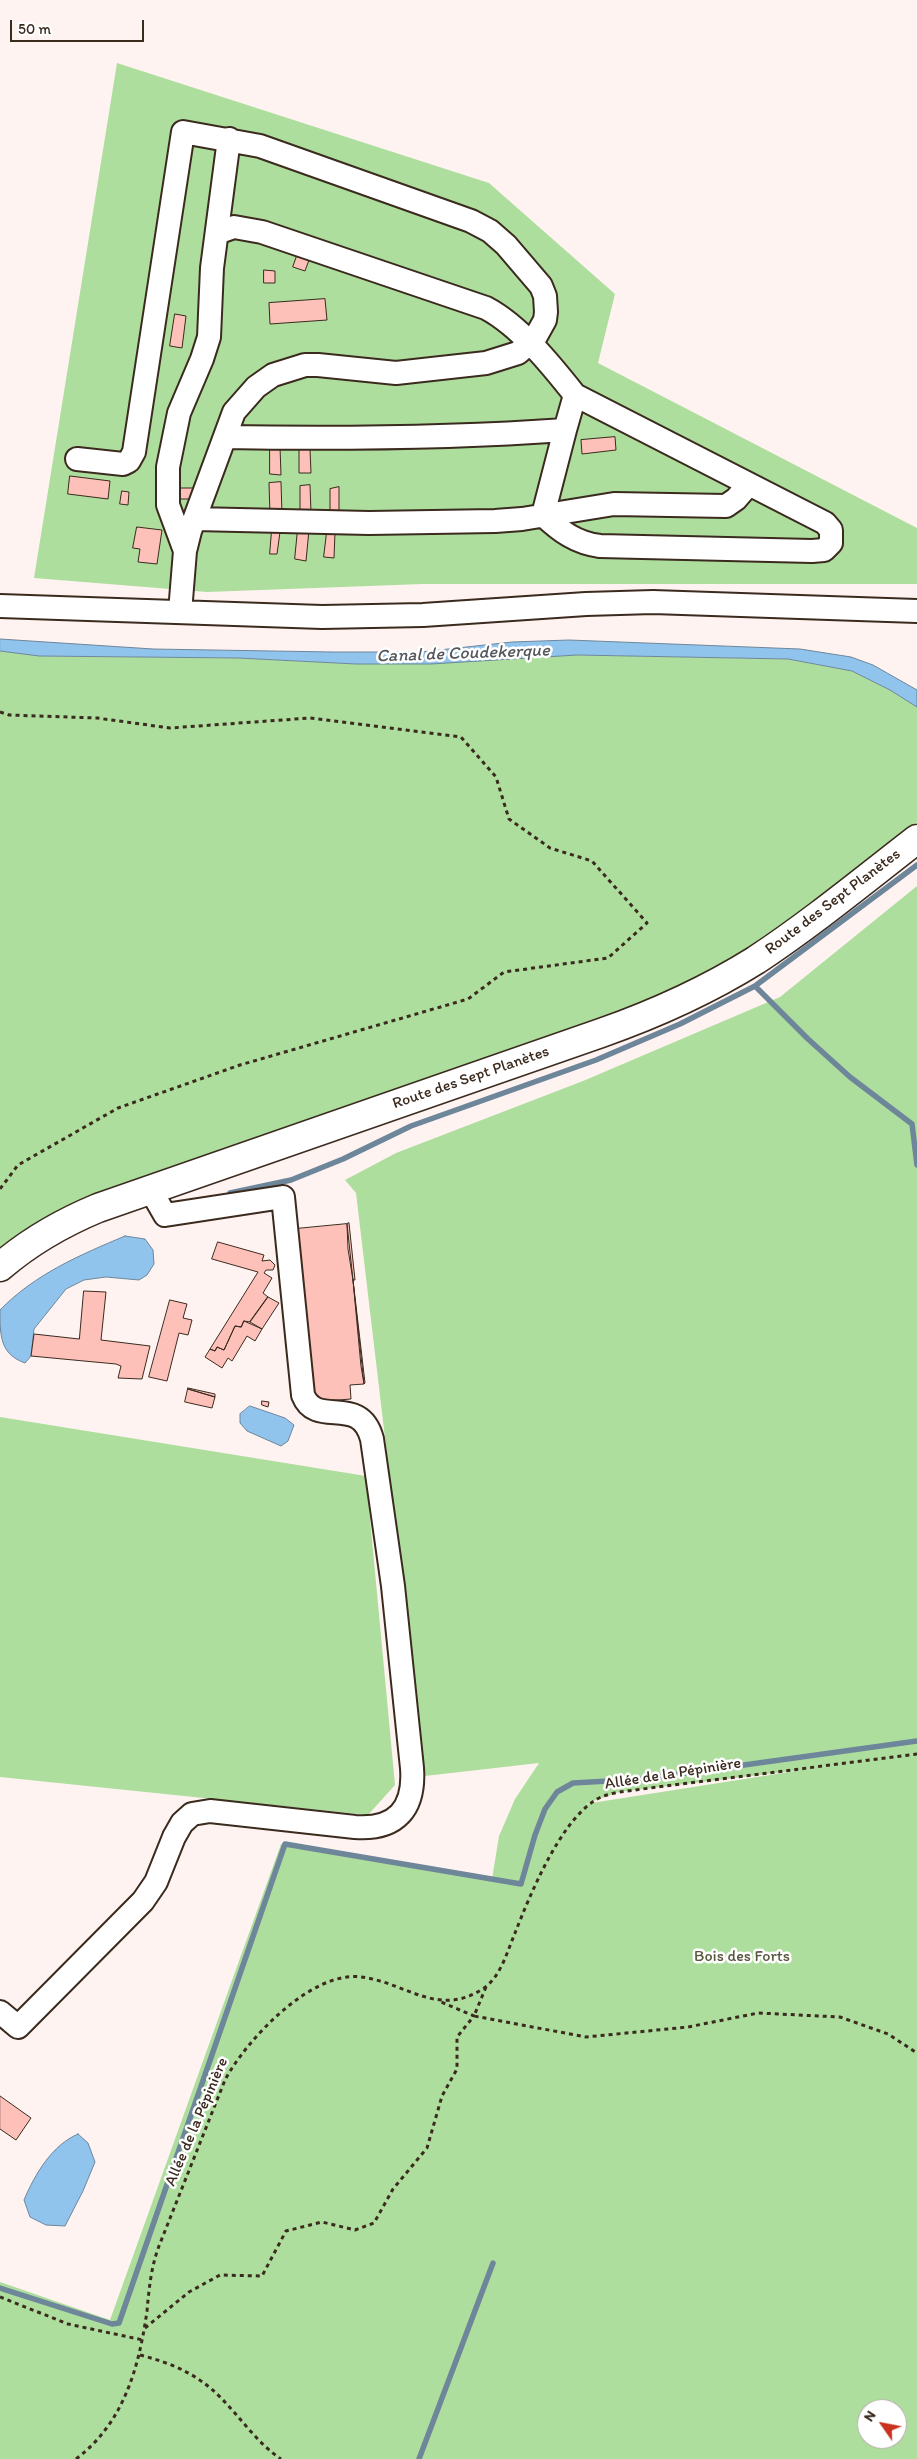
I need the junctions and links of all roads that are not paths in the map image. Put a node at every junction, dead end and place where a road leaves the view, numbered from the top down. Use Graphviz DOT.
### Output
graph roads {
  1 [pos="229,140"];
  2 [pos="217,233"];
  3 [pos="530,344"];
  4 [pos="575,395"];
  5 [pos="566,430"];
  6 [pos="225,437"];
  7 [pos="77,459"];
  8 [pos="749,484"];
  9 [pos="543,515"];
  10 [pos="195,519"];
  11 [pos="185,551"];
  12 [pos="0,606"];
  13 [pos="914,611"];
  14 [pos="180,612"];
  15 [pos="917,839"];
  16 [pos="150,1189"];
  17 [pos="0,1267"];
  18 [pos="0,2012"];
  1 -- 2 [label="street"];
  1 -- 3 [label="street"];
  1 -- 7 [label="street"];
  2 -- 3 [label="street"];
  2 -- 11 [label="street"];
  3 -- 4 [label="street"];
  3 -- 6 [label="street"];
  4 -- 5 [label="street"];
  4 -- 8 [label="street"];
  5 -- 6 [label="street"];
  5 -- 9 [label="street"];
  6 -- 10 [label="street"];
  8 -- 9 [label="street"];
  8 -- 9 [label="street"];
  9 -- 10 [label="street"];
  10 -- 11 [label="street"];
  11 -- 14 [label="street"];
  12 -- 14 [label="street"];
  13 -- 14 [label="street"];
  15 -- 16 [label="main road, Route des Sept Planètes"];
  16 -- 17 [label="main road, Route des Sept Planètes"];
  16 -- 18 [label="street"];
}
